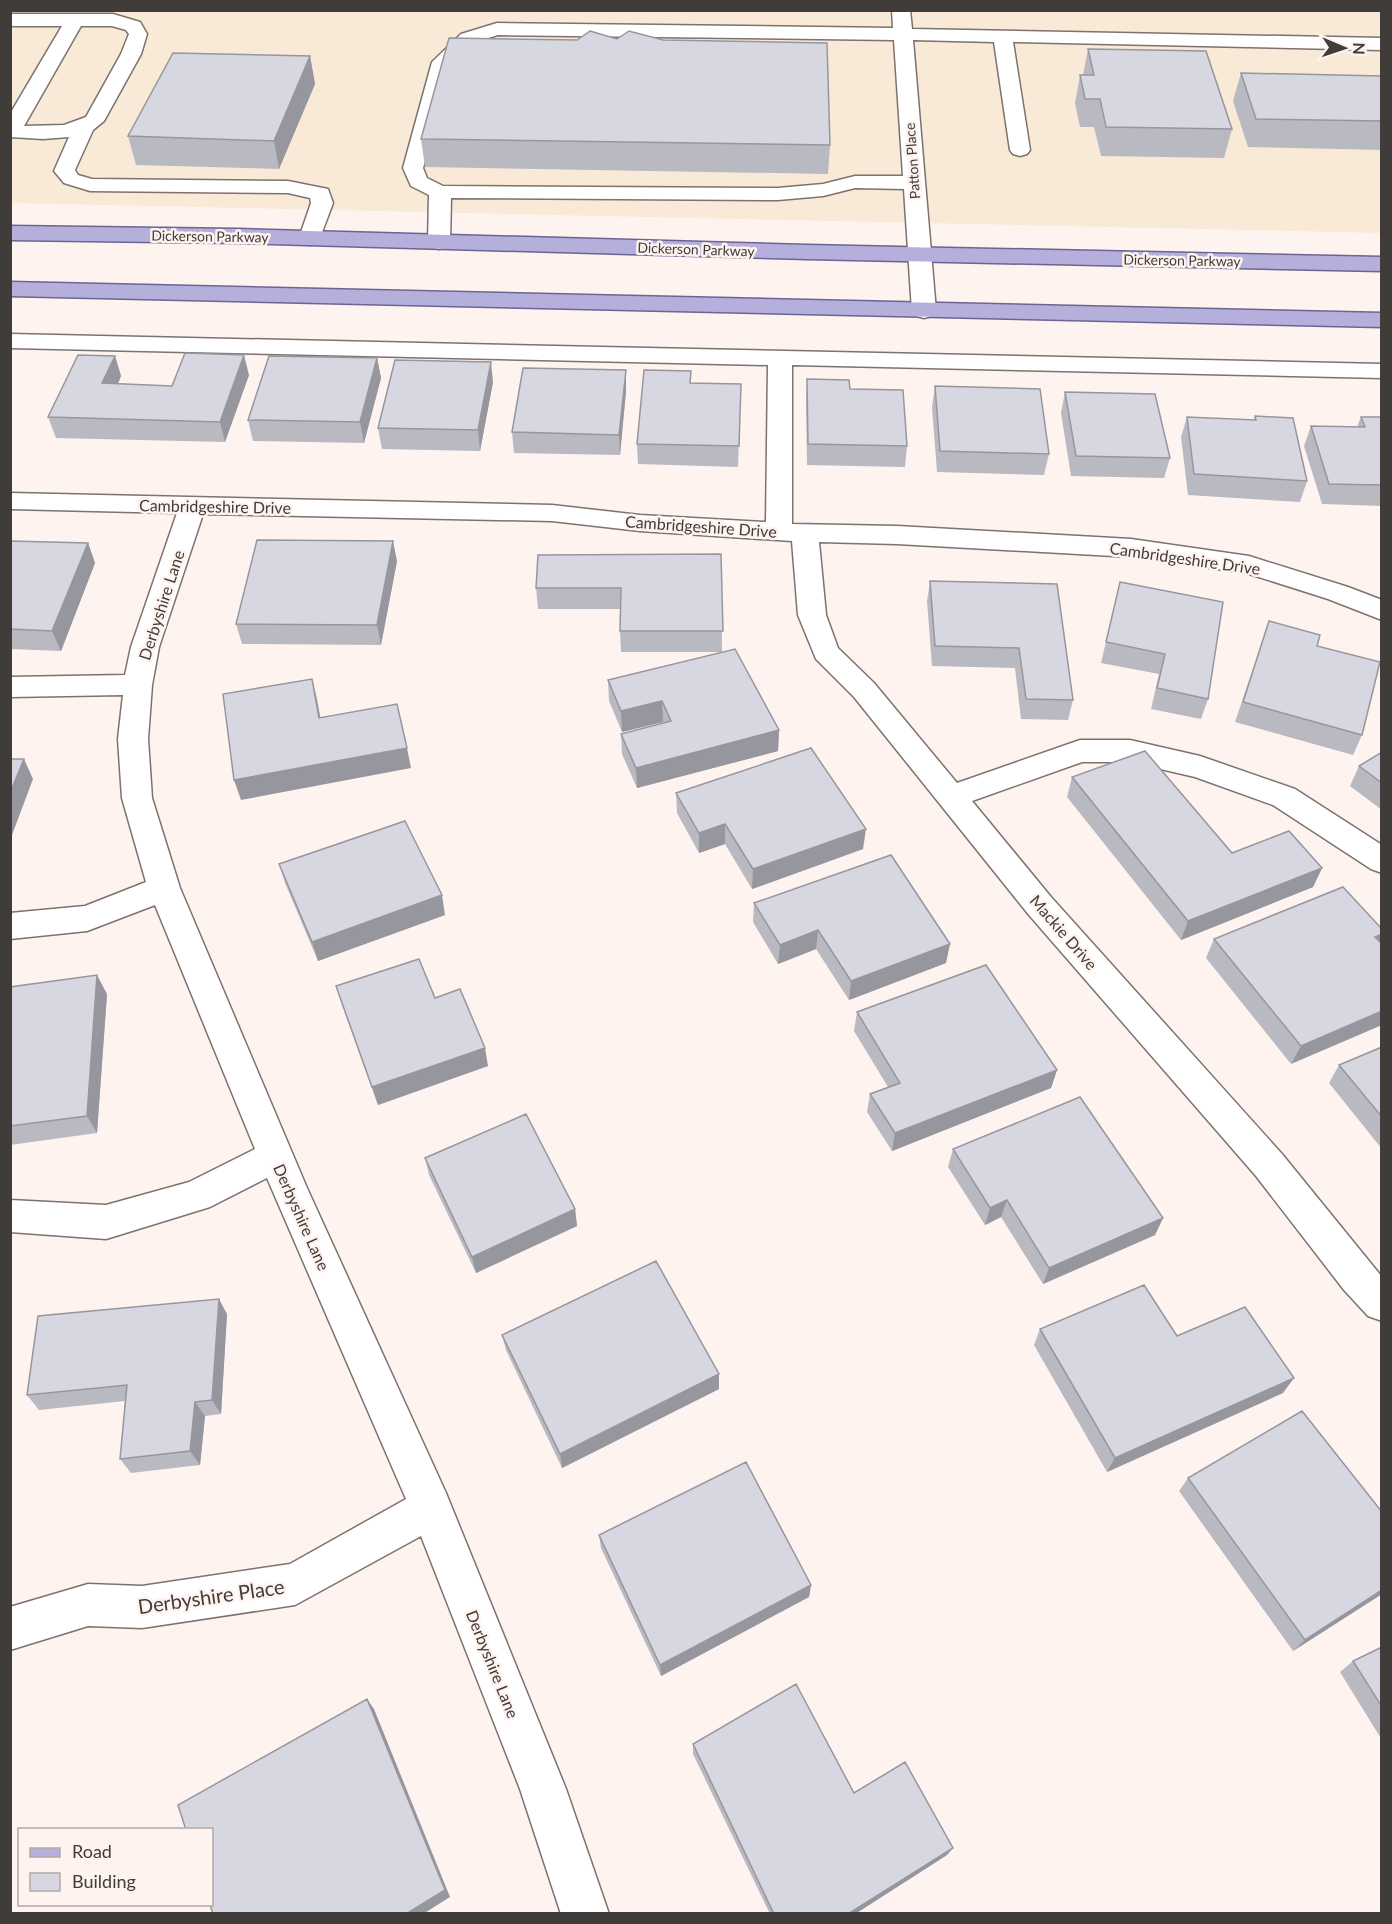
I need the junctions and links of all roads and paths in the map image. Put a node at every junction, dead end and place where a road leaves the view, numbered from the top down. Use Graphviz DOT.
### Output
graph roads {
  1 [pos="901,10"];
  2 [pos="10,20"];
  3 [pos="75,20"];
  4 [pos="903,34"];
  5 [pos="1003,36"];
  6 [pos="1382,44"];
  7 [pos="84,127"];
  8 [pos="11,131"];
  9 [pos="1020,150"];
  10 [pos="914,183"];
  11 [pos="440,192"];
  12 [pos="10,233"];
  13 [pos="310,238"];
  14 [pos="439,242"];
  15 [pos="919,254"];
  16 [pos="1382,264"];
  17 [pos="10,289"];
  18 [pos="924,311"];
  19 [pos="1382,320"];
  20 [pos="10,341"];
  21 [pos="780,359"];
  22 [pos="1382,371"];
  23 [pos="10,501"];
  24 [pos="193,506"];
  25 [pos="792,532"];
  26 [pos="1382,611"];
  27 [pos="138,685"];
  28 [pos="10,687"];
  29 [pos="951,797"];
  30 [pos="1382,861"];
  31 [pos="164,888"];
  32 [pos="10,926"];
  33 [pos="275,1156"];
  34 [pos="10,1216"];
  35 [pos="1382,1304"];
  36 [pos="431,1508"];
  37 [pos="10,1629"];
  38 [pos="585,1914"];
  1 -- 4 [label="street, Patton Place"];
  2 -- 3 [label="street"];
  3 -- 7 [label="street"];
  3 -- 8 [label="street"];
  4 -- 5 [label="street"];
  4 -- 10 [label="street, Patton Place"];
  4 -- 11 [label="street"];
  5 -- 6 [label="street"];
  5 -- 9 [label="street"];
  7 -- 8 [label="street"];
  7 -- 13 [label="street"];
  10 -- 11 [label="street"];
  10 -- 15 [label="street, Patton Place"];
  11 -- 14 [label="street"];
  12 -- 13 [label="main road, Dickerson Parkway"];
  13 -- 14 [label="main road, Dickerson Parkway"];
  14 -- 15 [label="main road, Dickerson Parkway"];
  15 -- 16 [label="main road, Dickerson Parkway"];
  15 -- 18 [label="street, Patton Place"];
  17 -- 18 [label="main road"];
  18 -- 19 [label="main road"];
  20 -- 21 [label="street"];
  21 -- 22 [label="street"];
  21 -- 25 [label="street, Mackie Drive"];
  23 -- 24 [label="street, Cambridgeshire Drive"];
  24 -- 25 [label="street, Cambridgeshire Drive"];
  24 -- 27 [label="street, Derbyshire Lane"];
  25 -- 26 [label="street, Cambridgeshire Drive"];
  25 -- 29 [label="street, Mackie Drive"];
  27 -- 28 [label="street"];
  27 -- 31 [label="street, Derbyshire Lane"];
  29 -- 30 [label="street"];
  29 -- 35 [label="street, Mackie Drive"];
  31 -- 32 [label="street"];
  31 -- 33 [label="street, Derbyshire Lane"];
  33 -- 34 [label="street"];
  33 -- 36 [label="street, Derbyshire Lane"];
  36 -- 37 [label="street, Derbyshire Place"];
  36 -- 38 [label="street, Derbyshire Lane"];
}
